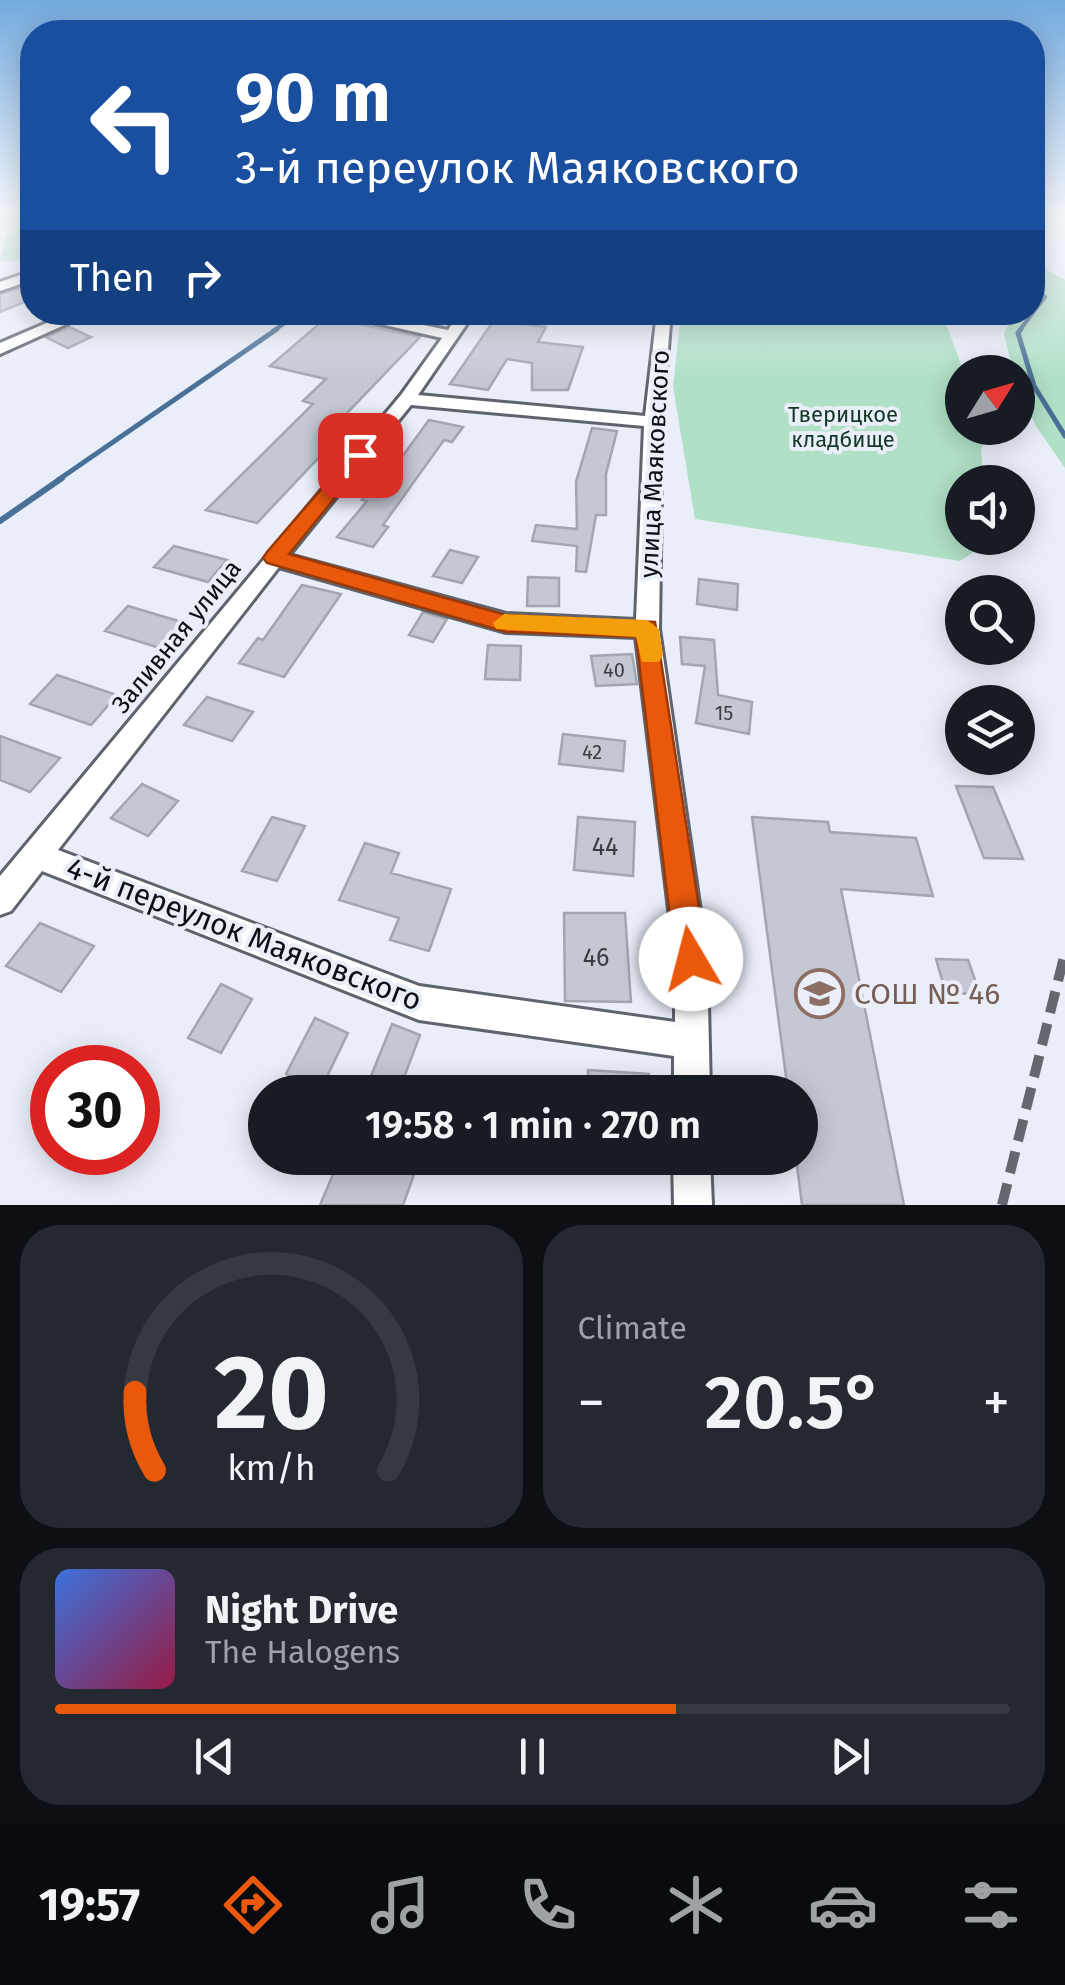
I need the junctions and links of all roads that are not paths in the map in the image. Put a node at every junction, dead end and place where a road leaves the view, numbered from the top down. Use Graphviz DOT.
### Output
graph roads {
  1 [pos="56,325"];
  2 [pos="397,325"];
  3 [pos="459,325"];
  4 [pos="663,325"];
  5 [pos="452,336"];
  6 [pos="0,349"];
  7 [pos="408,399"];
  8 [pos="653,422"];
  9 [pos="274,558"];
  10 [pos="647,629"];
  11 [pos="36,855"];
  12 [pos="0,900"];
  13 [pos="691,1042"];
  14 [pos="692,1075"];
  15 [pos="692,1175"];
  16 [pos="693,1205"];
  1 -- 6 [label="street"];
  2 -- 5 [label="street"];
  3 -- 5 [label="street, Заливная улица"];
  4 -- 8 [label="street, улица Маяковского"];
  5 -- 7 [label="street, Заливная улица"];
  7 -- 8 [label="street"];
  7 -- 9 [label="street, Заливная улица"];
  8 -- 10 [label="street, улица Маяковского"];
  9 -- 10 [label="street"];
  9 -- 11 [label="street, Заливная улица"];
  10 -- 13 [label="street, улица Маяковского"];
  11 -- 12 [label="street, Заливная улица"];
  11 -- 13 [label="street, 4-й переулок Маяковского"];
  13 -- 14 [label="street, улица Маяковского"];
  15 -- 16 [label="street"];
}
